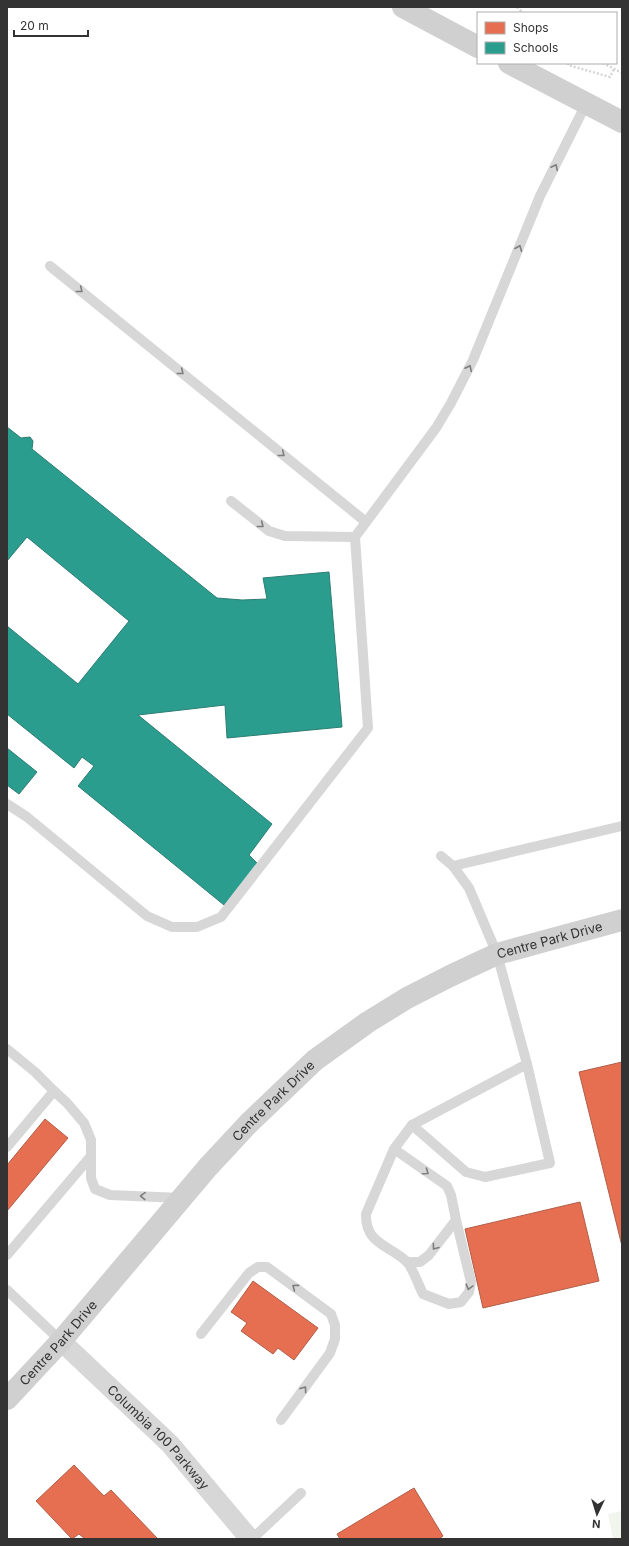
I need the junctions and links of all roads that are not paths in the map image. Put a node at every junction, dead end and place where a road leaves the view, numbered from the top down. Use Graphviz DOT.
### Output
graph roads {
  1 [pos="403,7"];
  2 [pos="477,45"];
  3 [pos="511,64"];
  4 [pos="586,104"];
  5 [pos="622,122"];
  6 [pos="50,266"];
  7 [pos="231,501"];
  8 [pos="366,522"];
  9 [pos="355,537"];
  10 [pos="7,804"];
  11 [pos="622,826"];
  12 [pos="441,856"];
  13 [pos="453,866"];
  14 [pos="622,920"];
  15 [pos="498,954"];
  16 [pos="7,1049"];
  17 [pos="528,1064"];
  18 [pos="54,1091"];
  19 [pos="412,1125"];
  20 [pos="7,1147"];
  21 [pos="394,1149"];
  22 [pos="91,1156"];
  23 [pos="182,1198"];
  24 [pos="456,1220"];
  25 [pos="7,1254"];
  26 [pos="407,1262"];
  27 [pos="7,1290"];
  28 [pos="201,1334"];
  29 [pos="61,1341"];
  30 [pos="7,1398"];
  31 [pos="281,1420"];
  32 [pos="301,1493"];
  33 [pos="251,1539"];
  1 -- 2 [label="street"];
  3 -- 4 [label="street"];
  4 -- 5 [label="street"];
  8 -- 4 [label="lane, one-way"];
  6 -- 8 [label="lane, one-way"];
  7 -- 9 [label="lane, one-way"];
  8 -- 9 [label="lane"];
  9 -- 10 [label="lane"];
  11 -- 13 [label="lane"];
  12 -- 13 [label="lane"];
  13 -- 15 [label="lane"];
  14 -- 15 [label="street, Centre Park Drive"];
  15 -- 17 [label="lane"];
  15 -- 23 [label="street, Centre Park Drive"];
  16 -- 18 [label="lane"];
  17 -- 19 [label="lane"];
  17 -- 19 [label="lane"];
  18 -- 20 [label="lane"];
  18 -- 22 [label="lane"];
  19 -- 21 [label="lane"];
  21 -- 24 [label="lane, one-way"];
  21 -- 26 [label="lane"];
  23 -- 22 [label="lane, one-way"];
  22 -- 25 [label="lane"];
  23 -- 29 [label="street, Centre Park Drive"];
  24 -- 26 [label="lane, one-way"];
  24 -- 26 [label="lane, one-way"];
  27 -- 29 [label="lane"];
  31 -- 28 [label="lane, one-way"];
  29 -- 30 [label="street, Centre Park Drive"];
  29 -- 33 [label="street, Columbia 100 Parkway"];
  32 -- 33 [label="lane"];
}
